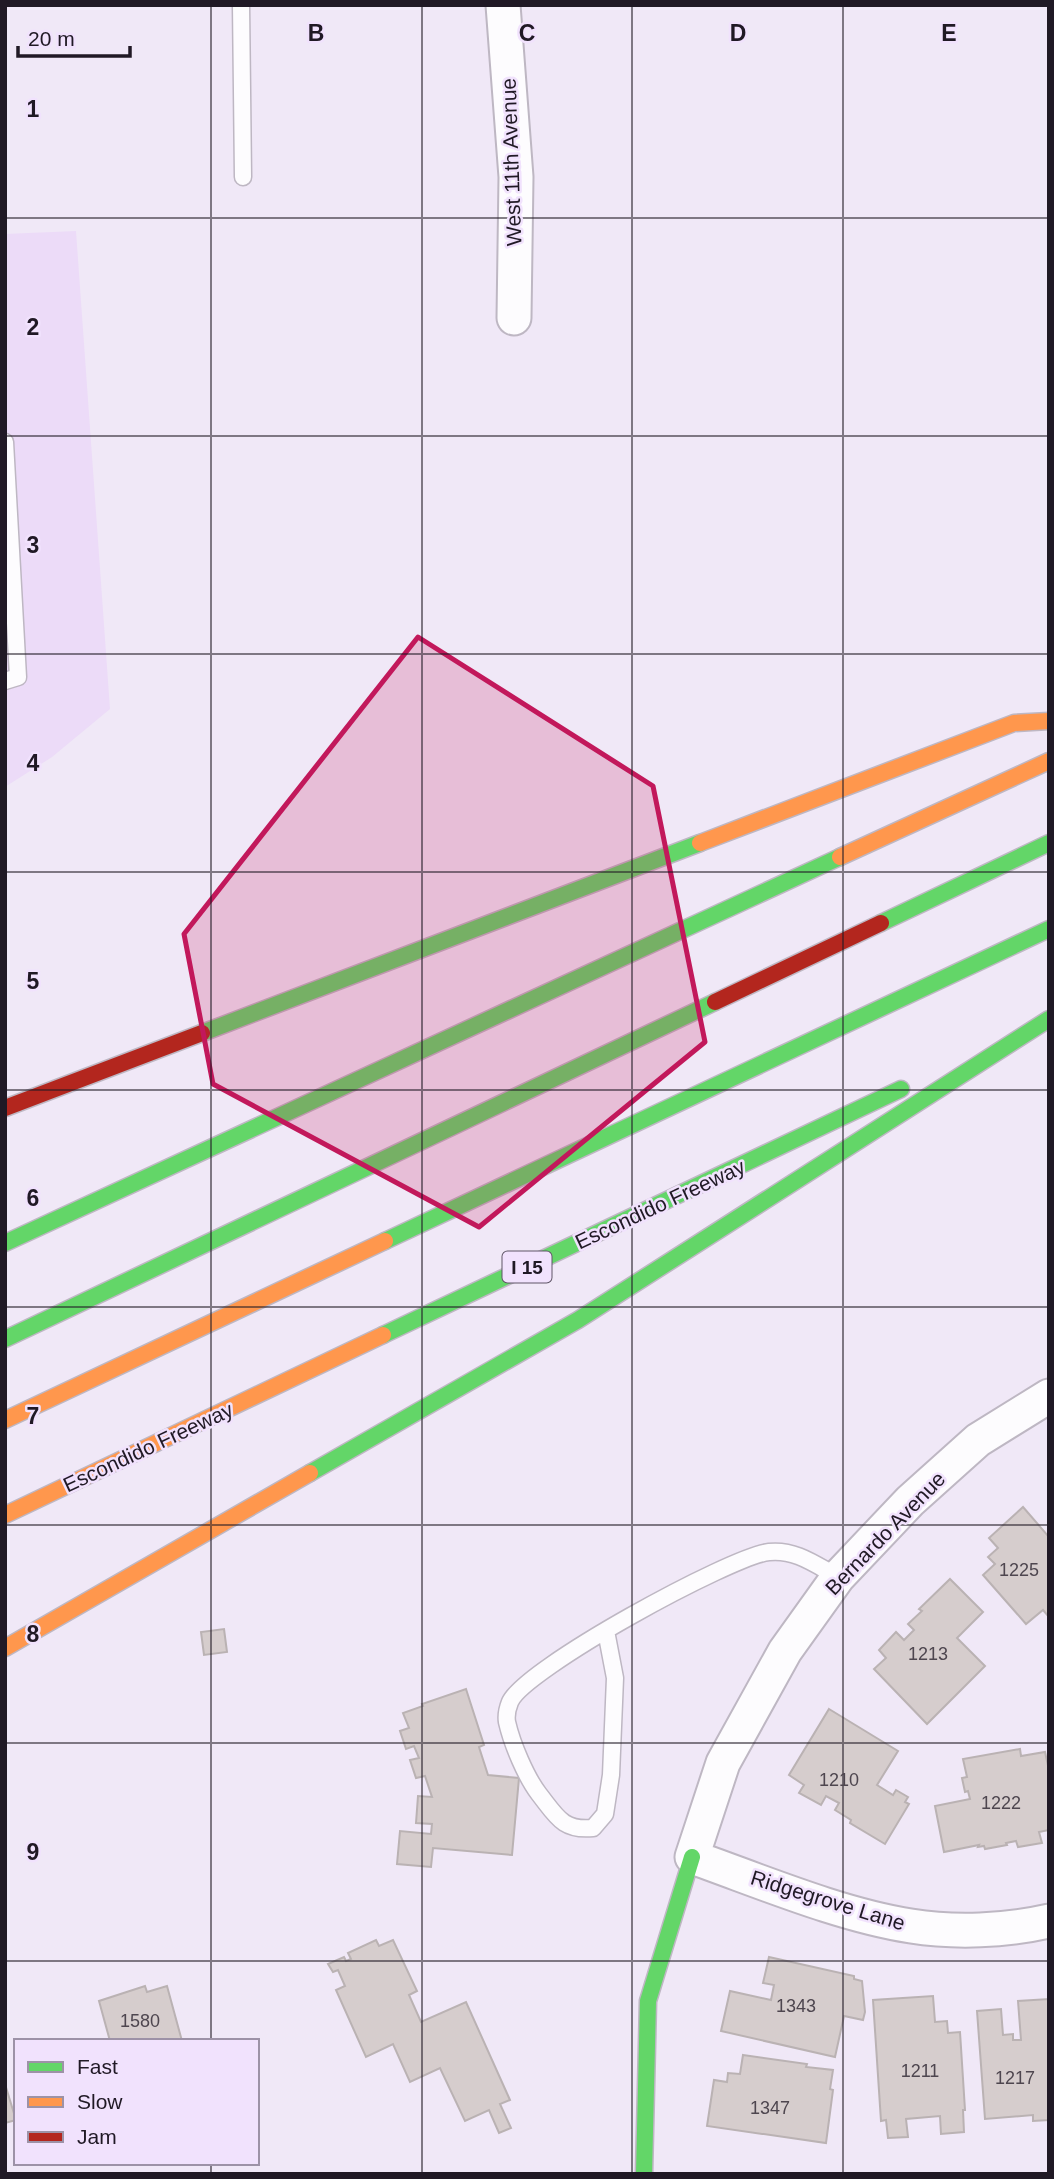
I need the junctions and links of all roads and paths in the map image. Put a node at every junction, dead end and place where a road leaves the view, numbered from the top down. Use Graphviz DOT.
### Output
graph roads {
  1 [pos="241,5"];
  2 [pos="503,5"];
  3 [pos="243,177"];
  4 [pos="514,318"];
  5 [pos="5,442"];
  6 [pos="5,681"];
  7 [pos="1049,721"];
  8 [pos="1049,761"];
  9 [pos="1049,843"];
  10 [pos="1049,929"];
  11 [pos="1049,1019"];
  12 [pos="936,1073"];
  13 [pos="911,1085"];
  14 [pos="5,1108"];
  15 [pos="5,1243"];
  16 [pos="5,1339"];
  17 [pos="1049,1396"];
  18 [pos="5,1420"];
  19 [pos="5,1515"];
  20 [pos="838,1577"];
  21 [pos="606,1631"];
  22 [pos="5,1648"];
  23 [pos="692,1857"];
  24 [pos="1049,1921"];
  25 [pos="643,2174"];
  1 -- 3 [label="lane"];
  2 -- 4 [label="street, West 11th Avenue"];
  5 -- 6 [label="lane"];
  7 -- 14 [label="main road"];
  8 -- 15 [label="main road"];
  9 -- 16 [label="main road"];
  10 -- 18 [label="main road"];
  11 -- 12 [label="main road"];
  11 -- 22 [label="main road"];
  13 -- 19 [label="main road, Escondido Freeway / I 15"];
  17 -- 20 [label="street, Bernardo Avenue"];
  20 -- 21 [label="lane"];
  20 -- 23 [label="street, Bernardo Avenue"];
  21 -- 21 [label="lane"];
  23 -- 24 [label="street, Ridgegrove Lane"];
  23 -- 25 [label="main road"];
}
